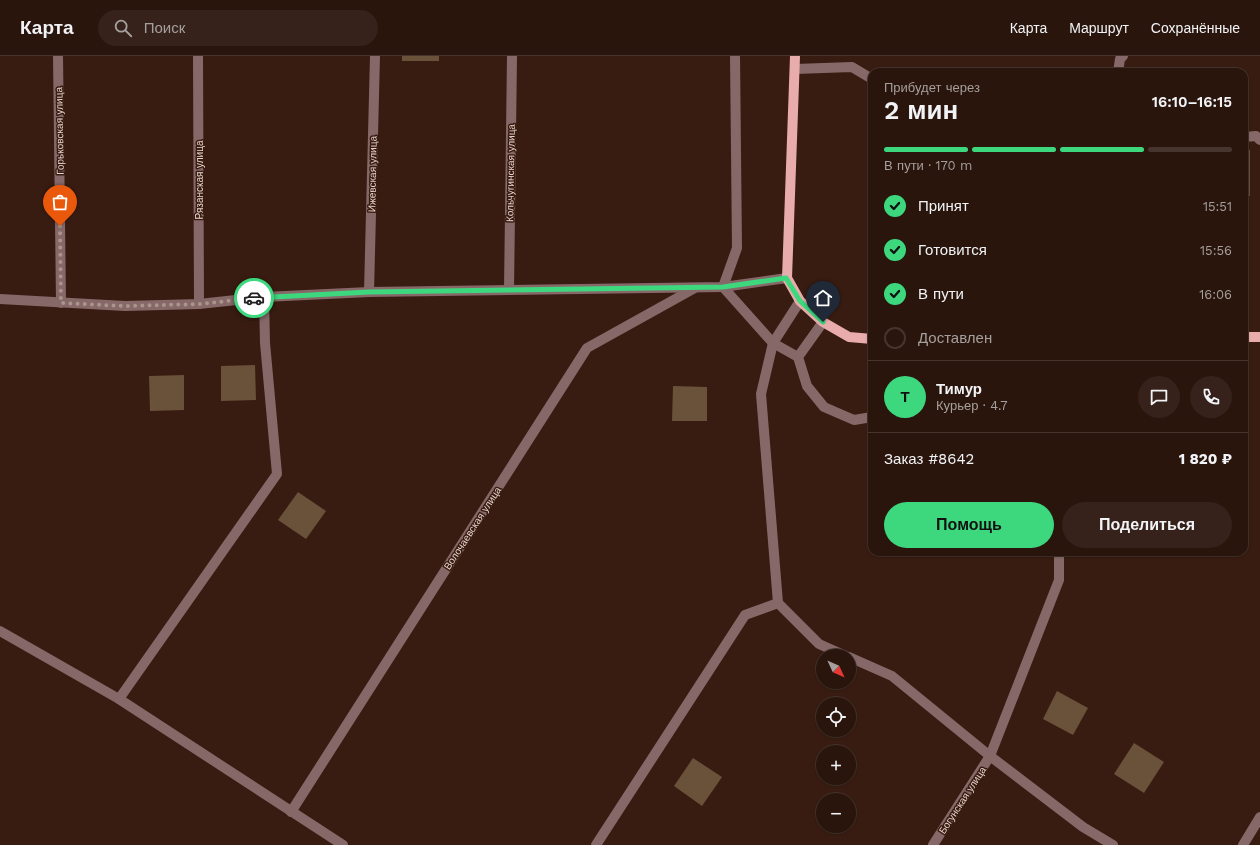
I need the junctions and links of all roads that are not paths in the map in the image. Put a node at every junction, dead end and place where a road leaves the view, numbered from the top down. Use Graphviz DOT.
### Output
graph roads {
  1 [pos="58,56"];
  2 [pos="198,56"];
  3 [pos="375,56"];
  4 [pos="512,56"];
  5 [pos="734,56"];
  6 [pos="795,56"];
  7 [pos="1123,56"];
  8 [pos="1119,68"];
  9 [pos="795,69"];
  10 [pos="868,76"];
  11 [pos="1248,137"];
  12 [pos="1260,140"];
  13 [pos="786,278"];
  14 [pos="723,287"];
  15 [pos="696,288"];
  16 [pos="509,290"];
  17 [pos="369,292"];
  18 [pos="264,297"];
  19 [pos="0,299"];
  20 [pos="800,301"];
  21 [pos="61,303"];
  22 [pos="200,304"];
  23 [pos="823,322"];
  24 [pos="1248,337"];
  25 [pos="1260,337"];
  26 [pos="868,339"];
  27 [pos="773,343"];
  28 [pos="798,357"];
  29 [pos="868,418"];
  30 [pos="1059,556"];
  31 [pos="778,603"];
  32 [pos="0,631"];
  33 [pos="830,649"];
  34 [pos="856,660"];
  35 [pos="119,699"];
  36 [pos="990,756"];
  37 [pos="290,812"];
  38 [pos="1260,817"];
  39 [pos="343,845"];
  40 [pos="596,845"];
  41 [pos="933,845"];
  42 [pos="1113,845"];
  43 [pos="1243,845"];
  1 -- 21 [label="street, Горьковская улица"];
  2 -- 22 [label="street, Рязанская улица"];
  3 -- 17 [label="street, Ижевская улица"];
  4 -- 16 [label="street, Кольчугинская улица"];
  5 -- 14 [label="street"];
  6 -- 9 [label="main road"];
  7 -- 8 [label="street"];
  9 -- 10 [label="street"];
  9 -- 13 [label="main road"];
  11 -- 12 [label="street"];
  13 -- 14 [label="street"];
  13 -- 20 [label="main road"];
  14 -- 15 [label="street"];
  14 -- 27 [label="street"];
  15 -- 16 [label="street"];
  15 -- 37 [label="street, Волочаевская улица"];
  16 -- 17 [label="street"];
  17 -- 18 [label="street"];
  18 -- 22 [label="street"];
  18 -- 35 [label="street"];
  19 -- 21 [label="street"];
  20 -- 23 [label="main road"];
  20 -- 27 [label="street"];
  21 -- 22 [label="street"];
  23 -- 26 [label="main road"];
  23 -- 28 [label="street"];
  24 -- 25 [label="main road"];
  27 -- 28 [label="street"];
  27 -- 31 [label="street"];
  28 -- 29 [label="street"];
  30 -- 36 [label="street, Богунская улица"];
  31 -- 33 [label="street"];
  31 -- 40 [label="street"];
  32 -- 35 [label="street"];
  34 -- 36 [label="street"];
  35 -- 37 [label="street"];
  36 -- 41 [label="street, Богунская улица"];
  36 -- 42 [label="street"];
  37 -- 39 [label="street"];
  38 -- 43 [label="street"];
}
